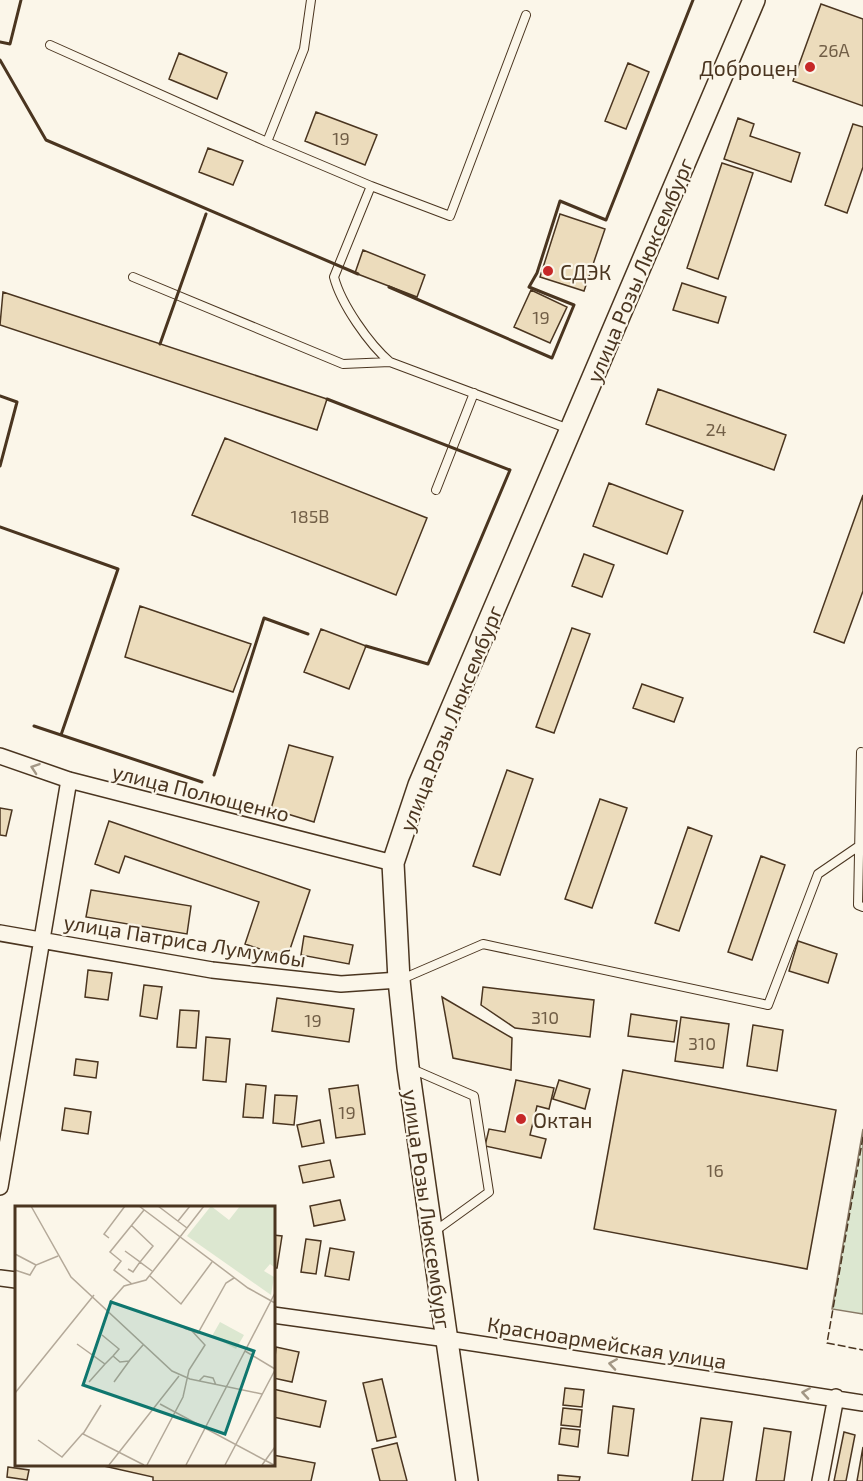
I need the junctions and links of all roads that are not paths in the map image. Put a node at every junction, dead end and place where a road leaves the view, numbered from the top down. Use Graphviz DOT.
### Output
graph roads {
  1 [pos="311,0"];
  2 [pos="754,0"];
  3 [pos="525,15"];
  4 [pos="50,45"];
  5 [pos="267,142"];
  6 [pos="371,186"];
  7 [pos="133,277"];
  8 [pos="390,362"];
  9 [pos="474,393"];
  10 [pos="570,430"];
  11 [pos="436,490"];
  12 [pos="861,752"];
  13 [pos="0,756"];
  14 [pos="69,780"];
  15 [pos="859,846"];
  16 [pos="393,863"];
  17 [pos="863,907"];
  18 [pos="0,933"];
  19 [pos="41,940"];
  20 [pos="399,980"];
  21 [pos="408,1067"];
  22 [pos="0,1187"];
  23 [pos="432,1234"];
  24 [pos="0,1278"];
  25 [pos="15,1280"];
  26 [pos="274,1315"];
  27 [pos="447,1339"];
  28 [pos="836,1397"];
  29 [pos="863,1403"];
  30 [pos="467,1481"];
  31 [pos="819,1481"];
  1 -- 5 [label="lane"];
  2 -- 10 [label="main road, улица Розы Люксембург"];
  3 -- 6 [label="lane"];
  4 -- 5 [label="lane"];
  5 -- 6 [label="lane"];
  6 -- 8 [label="lane"];
  7 -- 8 [label="lane"];
  8 -- 9 [label="lane"];
  9 -- 10 [label="lane"];
  9 -- 11 [label="lane"];
  10 -- 16 [label="main road, улица Розы Люксембург"];
  12 -- 15 [label="lane"];
  14 -- 13 [label="street, улица Полющенко, one-way"];
  14 -- 16 [label="street, улица Полющенко"];
  14 -- 19 [label="street"];
  15 -- 17 [label="lane"];
  15 -- 20 [label="lane"];
  16 -- 20 [label="main road, улица Розы Люксембург"];
  18 -- 19 [label="street, улица Патриса Лумумбы"];
  19 -- 20 [label="street, улица Патриса Лумумбы"];
  19 -- 22 [label="street"];
  20 -- 21 [label="main road, улица Розы Люксембург"];
  21 -- 23 [label="main road, улица Розы Люксембург"];
  21 -- 23 [label="lane"];
  23 -- 27 [label="main road, улица Розы Люксембург"];
  24 -- 25 [label="street"];
  26 -- 27 [label="street, Красноармейская улица"];
  28 -- 27 [label="street, Красноармейская улица, one-way"];
  27 -- 30 [label="main road, улица Розы Люксембург"];
  28 -- 29 [label="street, Красноармейская улица"];
  28 -- 31 [label="street"];
}
